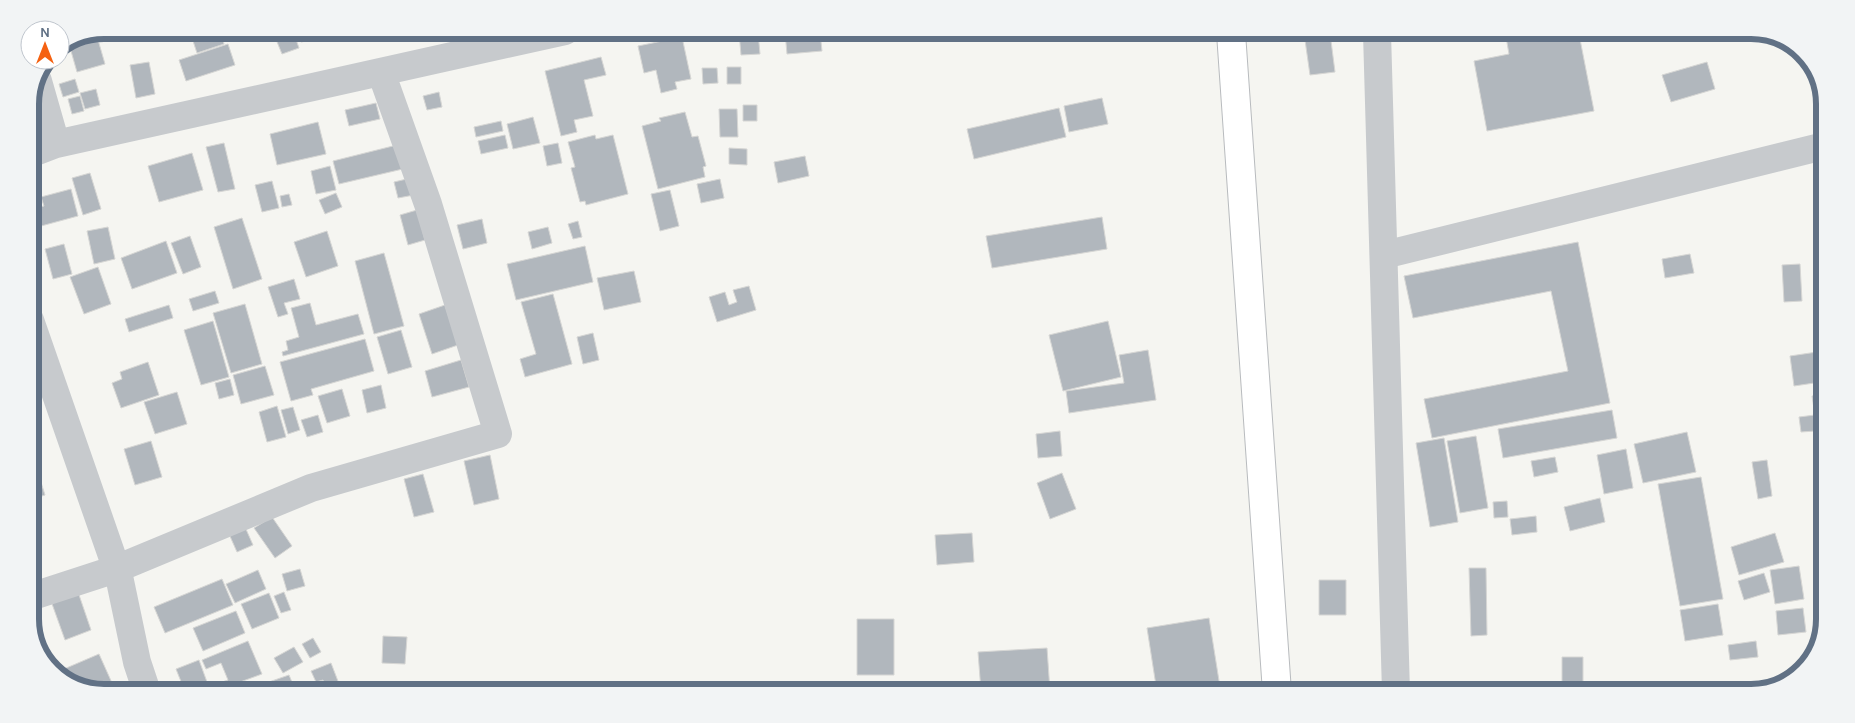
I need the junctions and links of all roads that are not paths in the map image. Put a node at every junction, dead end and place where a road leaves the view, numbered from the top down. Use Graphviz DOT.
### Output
graph roads {
  1 [pos="529,39"];
  2 [pos="1230,39"];
  3 [pos="1377,39"];
  4 [pos="382,72"];
  5 [pos="40,90"];
  6 [pos="56,144"];
  7 [pos="1816,148"];
  8 [pos="39,151"];
  9 [pos="1384,255"];
  10 [pos="39,346"];
  11 [pos="116,569"];
  12 [pos="39,594"];
  13 [pos="144,684"];
  14 [pos="1276,684"];
  15 [pos="1396,684"];
  1 -- 4 [label="street"];
  2 -- 14 [label="highway"];
  3 -- 9 [label="street"];
  4 -- 6 [label="street"];
  4 -- 11 [label="street"];
  5 -- 6 [label="street"];
  6 -- 8 [label="street"];
  7 -- 9 [label="street"];
  9 -- 15 [label="street"];
  10 -- 11 [label="street"];
  11 -- 12 [label="street"];
  11 -- 13 [label="street"];
}
